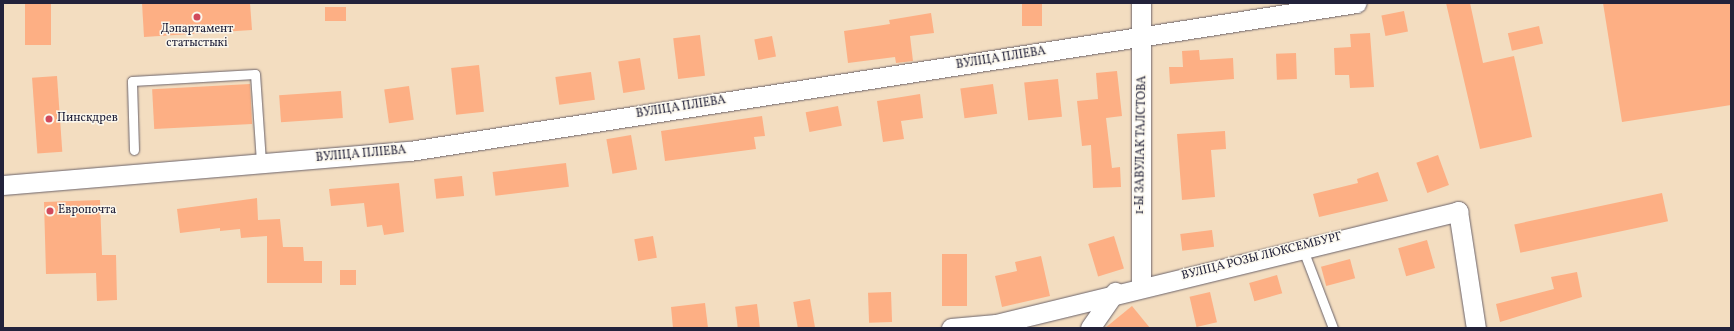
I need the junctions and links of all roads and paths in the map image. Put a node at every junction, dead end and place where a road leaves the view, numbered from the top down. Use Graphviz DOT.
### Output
graph roads {
  1 [pos="1141,3"];
  2 [pos="1356,3"];
  3 [pos="1143,37"];
  4 [pos="134,150"];
  5 [pos="261,163"];
  6 [pos="3,185"];
  7 [pos="1302,247"];
  8 [pos="1141,286"];
  9 [pos="1115,292"];
  10 [pos="951,328"];
  11 [pos="1090,328"];
  12 [pos="1333,328"];
  13 [pos="1476,328"];
  1 -- 3 [label="street, 1-Ы ЗАВУЛАК ТАЛСТОВА"];
  2 -- 3 [label="street, ВУЛІЦА ПЛІЕВА"];
  3 -- 5 [label="street, ВУЛІЦА ПЛІЕВА"];
  3 -- 8 [label="street, 1-Ы ЗАВУЛАК ТАЛСТОВА"];
  4 -- 5 [label="lane"];
  5 -- 6 [label="street, ВУЛІЦА ПЛІЕВА"];
  7 -- 8 [label="street, ВУЛІЦА РОЗЫ ЛЮКСЕМБУРГ"];
  7 -- 12 [label="lane"];
  7 -- 13 [label="street, ВУЛІЦА РОЗЫ ЛЮКСЕМБУРГ"];
  8 -- 9 [label="street, ВУЛІЦА РОЗЫ ЛЮКСЕМБУРГ"];
  9 -- 10 [label="street, ВУЛІЦА РОЗЫ ЛЮКСЕМБУРГ"];
  9 -- 11 [label="street"];
}
